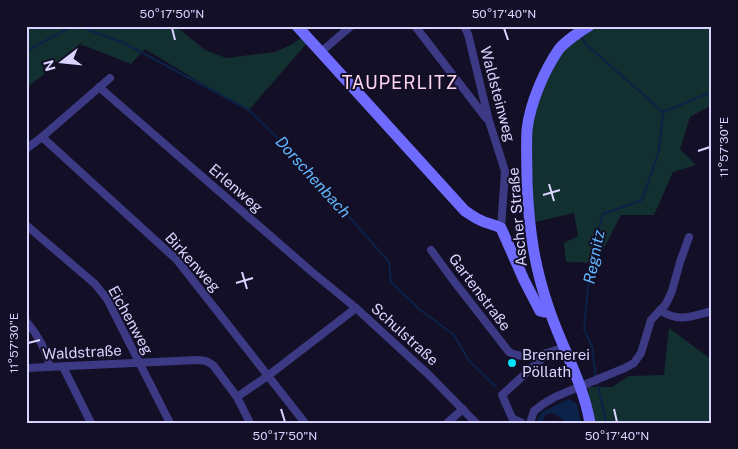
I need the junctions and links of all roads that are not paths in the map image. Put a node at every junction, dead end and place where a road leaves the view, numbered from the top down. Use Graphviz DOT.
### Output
graph roads {
  1 [pos="297,26"];
  2 [pos="352,26"];
  3 [pos="415,26"];
  4 [pos="464,26"];
  5 [pos="587,27"];
  6 [pos="321,52"];
  7 [pos="110,78"];
  8 [pos="99,87"];
  9 [pos="489,121"];
  10 [pos="42,137"];
  11 [pos="26,149"];
  12 [pos="26,224"];
  13 [pos="501,228"];
  14 [pos="689,238"];
  15 [pos="432,250"];
  16 [pos="356,308"];
  17 [pos="660,310"];
  18 [pos="549,311"];
  19 [pos="712,311"];
  20 [pos="26,321"];
  21 [pos="564,347"];
  22 [pos="548,354"];
  23 [pos="138,362"];
  24 [pos="62,367"];
  25 [pos="26,368"];
  26 [pos="50,368"];
  27 [pos="269,375"];
  28 [pos="586,384"];
  29 [pos="237,397"];
  30 [pos="463,409"];
  31 [pos="91,423"];
  32 [pos="170,423"];
  33 [pos="250,423"];
  34 [pos="305,423"];
  35 [pos="447,423"];
  36 [pos="476,423"];
  37 [pos="522,423"];
  38 [pos="530,423"];
  39 [pos="590,423"];
  1 -- 6 [label="street"];
  2 -- 6 [label="street"];
  3 -- 9 [label="street"];
  4 -- 9 [label="street, Waldsteinweg"];
  5 -- 18 [label="street, Ascher Straße"];
  6 -- 13 [label="street"];
  7 -- 8 [label="street"];
  8 -- 10 [label="street"];
  8 -- 16 [label="street, Erlenweg"];
  9 -- 13 [label="street, Waldsteinweg"];
  10 -- 11 [label="street"];
  10 -- 27 [label="street, Birkenweg"];
  12 -- 23 [label="street, Eichenweg"];
  13 -- 18 [label="street"];
  14 -- 17 [label="street"];
  15 -- 22 [label="street, Gartenstraße"];
  16 -- 27 [label="street, Schulstraße"];
  16 -- 30 [label="street, Schulstraße"];
  17 -- 19 [label="street"];
  17 -- 28 [label="street"];
  18 -- 21 [label="street, Ascher Straße"];
  20 -- 26 [label="street"];
  21 -- 22 [label="street, Gartenstraße"];
  21 -- 28 [label="street, Ascher Straße"];
  22 -- 37 [label="street"];
  23 -- 24 [label="street, Waldstraße"];
  23 -- 29 [label="street, Waldstraße"];
  23 -- 32 [label="street, Eichenweg"];
  24 -- 26 [label="street, Waldstraße"];
  24 -- 31 [label="street"];
  25 -- 26 [label="street, Waldstraße"];
  27 -- 29 [label="street, Schulstraße"];
  27 -- 34 [label="street, Birkenweg"];
  28 -- 38 [label="street"];
  28 -- 39 [label="street, Ascher Straße"];
  29 -- 33 [label="street"];
  30 -- 35 [label="street"];
  30 -- 36 [label="street, Schulstraße"];
}
